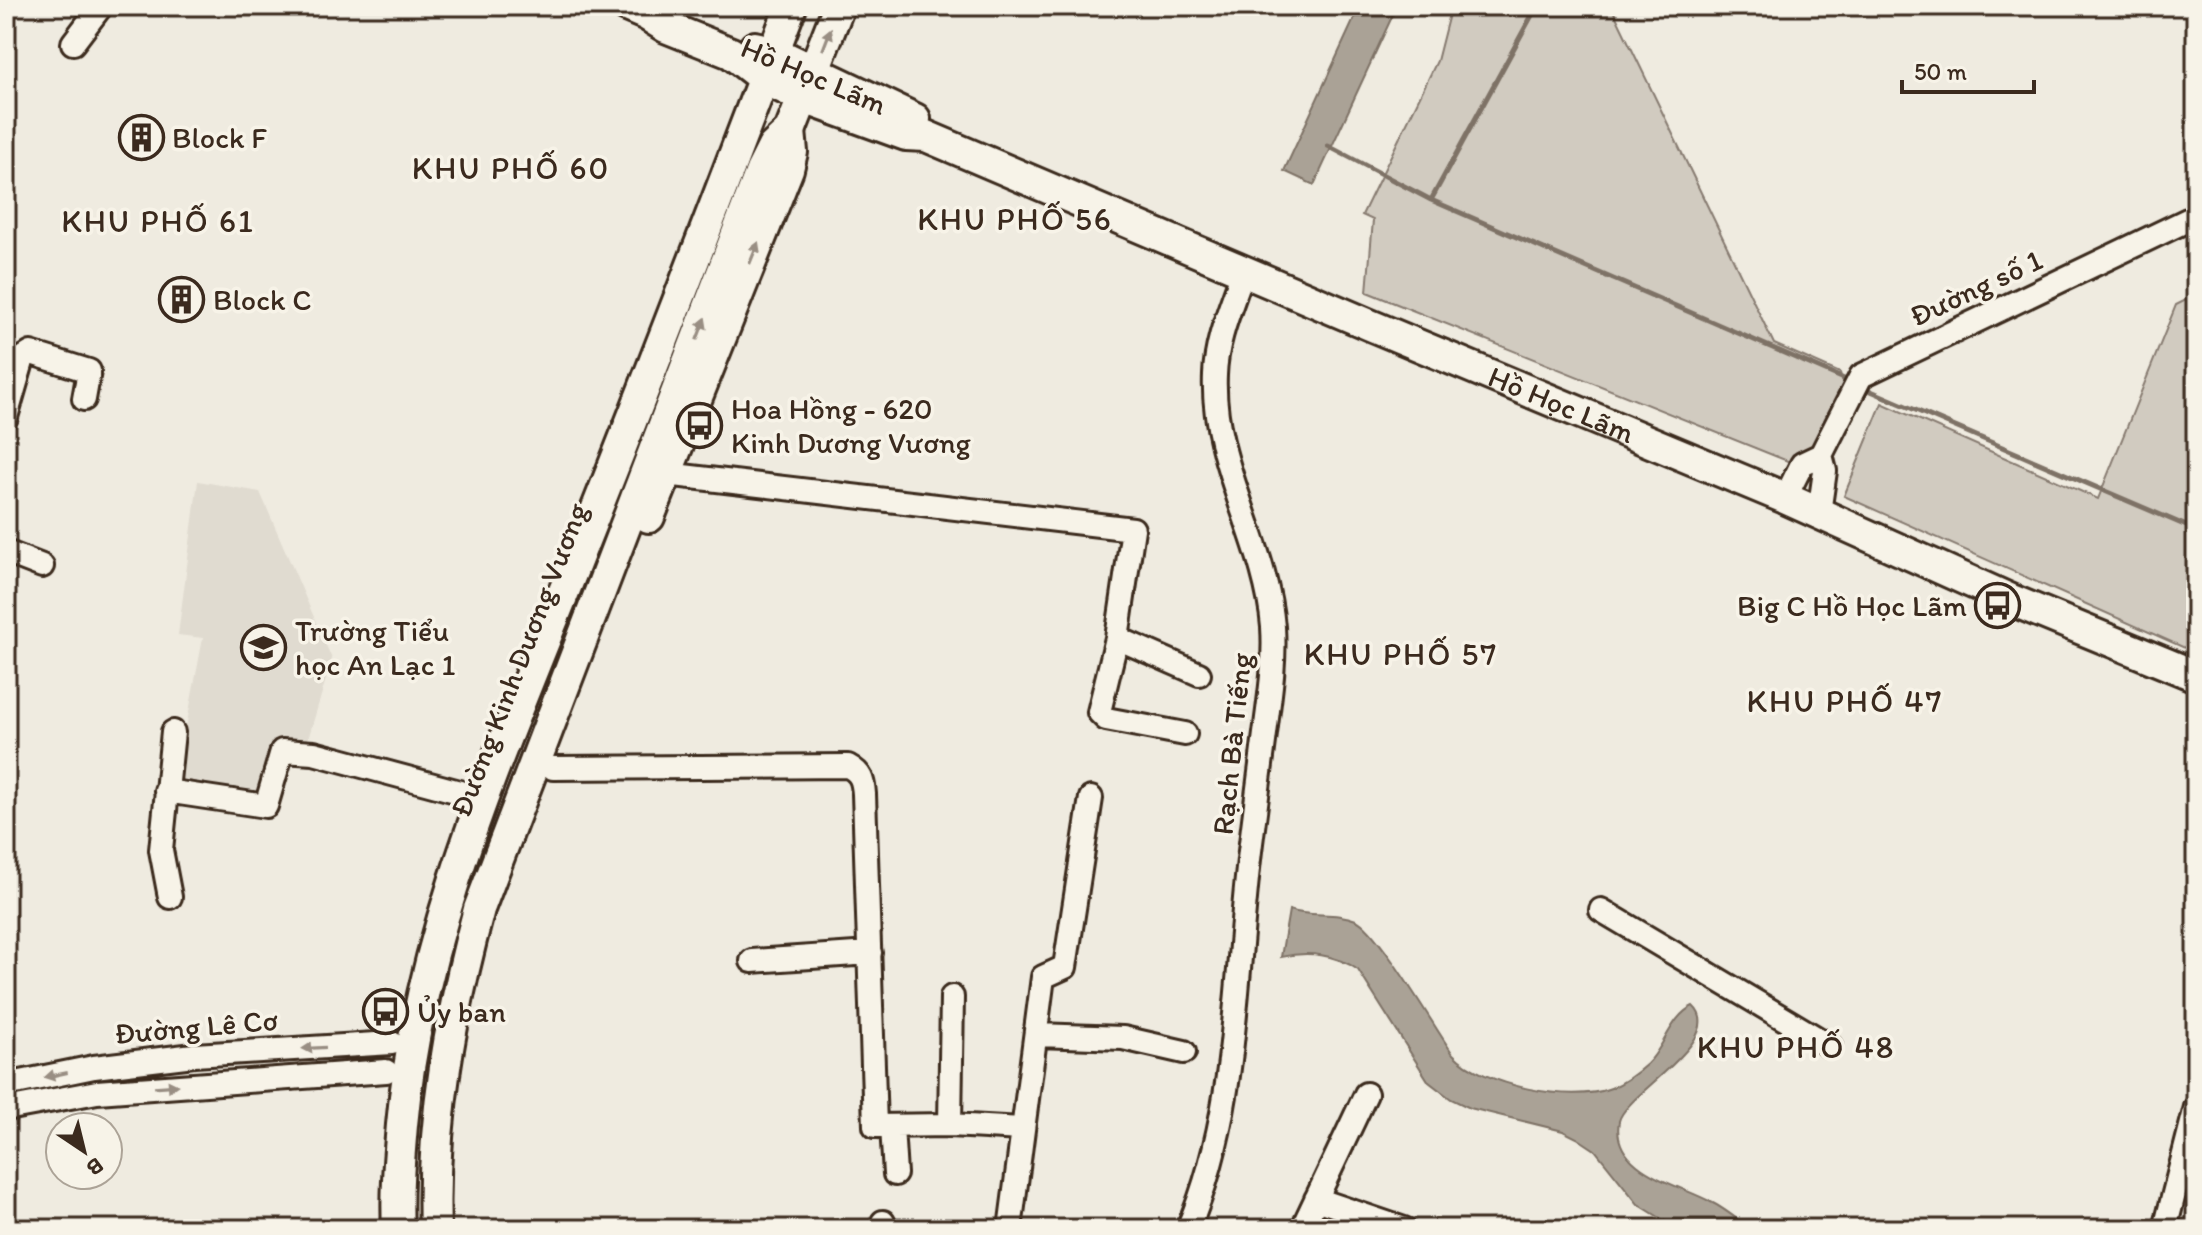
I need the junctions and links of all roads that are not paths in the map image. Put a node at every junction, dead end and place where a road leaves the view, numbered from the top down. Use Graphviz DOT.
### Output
graph roads {
  1 [pos="101,6"];
  2 [pos="791,6"];
  3 [pos="839,6"];
  4 [pos="637,10"];
  5 [pos="73,43"];
  6 [pos="768,65"];
  7 [pos="809,85"];
  8 [pos="2196,216"];
  9 [pos="1248,273"];
  10 [pos="84,399"];
  11 [pos="6,417"];
  12 [pos="1821,455"];
  13 [pos="656,472"];
  14 [pos="1785,498"];
  15 [pos="1819,513"];
  16 [pos="6,552"];
  17 [pos="42,566"];
  18 [pos="1117,638"];
  19 [pos="1199,674"];
  20 [pos="2196,676"];
  21 [pos="173,732"];
  22 [pos="1185,734"];
  23 [pos="553,768"];
  24 [pos="166,791"];
  25 [pos="475,796"];
  26 [pos="1091,798"];
  27 [pos="526,810"];
  28 [pos="170,897"];
  29 [pos="1601,910"];
  30 [pos="870,953"];
  31 [pos="752,961"];
  32 [pos="952,997"];
  33 [pos="1037,1035"];
  34 [pos="1830,1046"];
  35 [pos="1184,1052"];
  36 [pos="389,1057"];
  37 [pos="6,1085"];
  38 [pos="1366,1094"];
  39 [pos="2196,1107"];
  40 [pos="6,1109"];
  41 [pos="950,1125"];
  42 [pos="884,1127"];
  43 [pos="1022,1129"];
  44 [pos="895,1174"];
  45 [pos="1316,1199"];
  46 [pos="377,1229"];
  47 [pos="398,1229"];
  48 [pos="435,1229"];
  49 [pos="449,1229"];
  50 [pos="1010,1229"];
  51 [pos="1188,1229"];
  52 [pos="1200,1229"];
  53 [pos="1302,1229"];
  54 [pos="1404,1229"];
  55 [pos="2165,1229"];
  1 -- 5 [label="street"];
  2 -- 6 [label="main road, Đường Kinh Dương Vương"];
  7 -- 3 [label="main road, Đường Kinh Dương Vương, one-way"];
  4 -- 6 [label="main road, Hồ Học Lãm"];
  6 -- 7 [label="main road, Hồ Học Lãm"];
  6 -- 25 [label="main road, Đường Kinh Dương Vương"];
  7 -- 9 [label="main road, Hồ Học Lãm"];
  13 -- 7 [label="main road, Đường Kinh Dương Vương, one-way"];
  8 -- 12 [label="street, Đường số 1"];
  9 -- 14 [label="main road, Hồ Học Lãm"];
  9 -- 51 [label="street, Rạch Bà Tiếng"];
  9 -- 52 [label="street, Rạch Bà Tiếng"];
  10 -- 11 [label="street"];
  12 -- 14 [label="street, Đường số 1"];
  12 -- 15 [label="street, Đường số 1"];
  13 -- 18 [label="street"];
  13 -- 23 [label="main road, Đường Kinh Dương Vương"];
  13 -- 27 [label="main road, Đường Kinh Dương Vương"];
  14 -- 15 [label="main road, Hồ Học Lãm"];
  15 -- 20 [label="main road, Hồ Học Lãm"];
  16 -- 17 [label="street"];
  18 -- 19 [label="street"];
  18 -- 22 [label="street"];
  21 -- 24 [label="street"];
  23 -- 27 [label="main road, Đường Kinh Dương Vương"];
  23 -- 30 [label="street"];
  24 -- 25 [label="street"];
  24 -- 28 [label="street"];
  25 -- 27 [label="main road"];
  25 -- 36 [label="main road, Đường Kinh Dương Vương"];
  25 -- 47 [label="main road, Đường Kinh Dương Vương"];
  26 -- 33 [label="street"];
  27 -- 48 [label="main road, Đường Kinh Dương Vương"];
  27 -- 49 [label="main road, Đường Kinh Dương Vương"];
  29 -- 34 [label="street"];
  30 -- 31 [label="street"];
  30 -- 42 [label="street"];
  32 -- 41 [label="street"];
  33 -- 35 [label="street"];
  33 -- 43 [label="street"];
  36 -- 37 [label="street, Đường Lê Cơ, one-way"];
  40 -- 36 [label="street, Đường Lê Cơ, one-way"];
  36 -- 46 [label="main road, Đường Kinh Dương Vương"];
  38 -- 45 [label="street"];
  39 -- 55 [label="street"];
  41 -- 42 [label="street"];
  41 -- 43 [label="street"];
  42 -- 44 [label="street"];
  43 -- 50 [label="street"];
  45 -- 53 [label="street"];
  45 -- 54 [label="street"];
}
